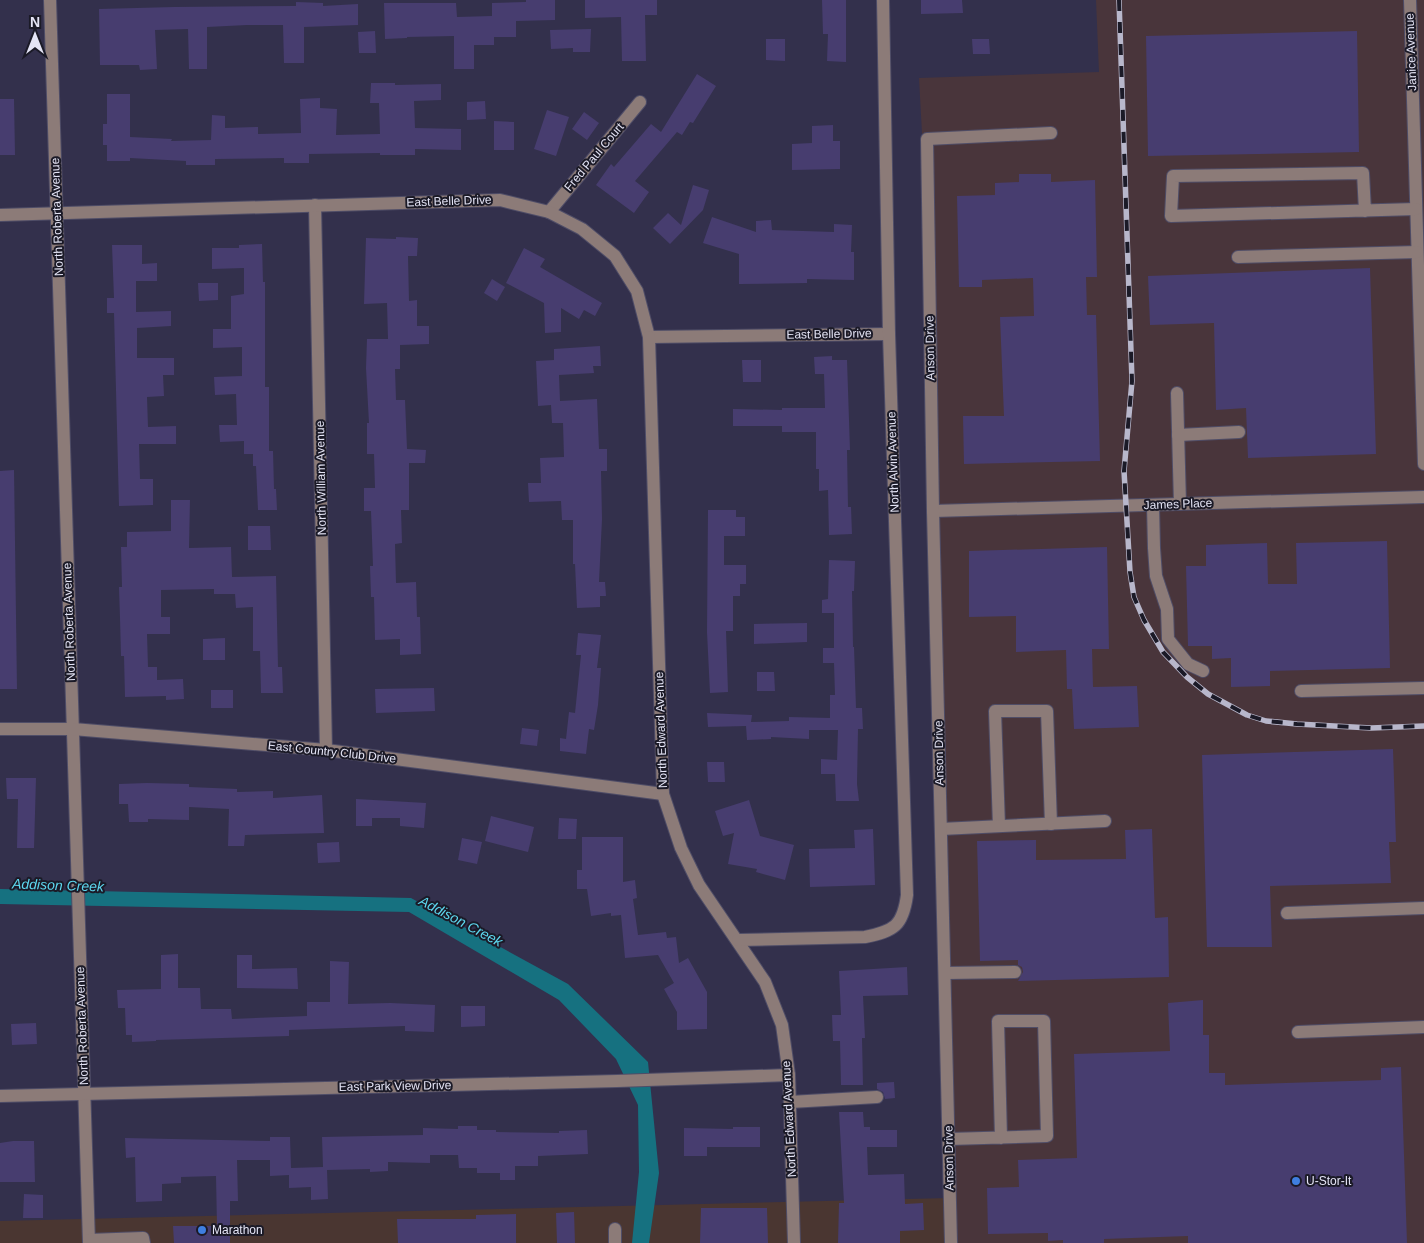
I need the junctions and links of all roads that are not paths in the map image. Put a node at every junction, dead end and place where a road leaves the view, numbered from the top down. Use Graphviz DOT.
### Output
graph roads {
  1 [pos="50,0"];
  2 [pos="883,0"];
  3 [pos="1410,0"];
  4 [pos="640,102"];
  5 [pos="1418,104"];
  6 [pos="1051,133"];
  7 [pos="1419,204"];
  8 [pos="316,205"];
  9 [pos="1365,211"];
  10 [pos="549,212"];
  11 [pos="57,213"];
  12 [pos="0,215"];
  13 [pos="1418,252"];
  14 [pos="1238,257"];
  15 [pos="889,334"];
  16 [pos="649,336"];
  17 [pos="1177,393"];
  18 [pos="1238,432"];
  19 [pos="1178,434"];
  20 [pos="1424,464"];
  21 [pos="1424,497"];
  22 [pos="1180,504"];
  23 [pos="1153,505"];
  24 [pos="933,511"];
  25 [pos="1203,671"];
  26 [pos="1424,688"];
  27 [pos="1301,691"];
  28 [pos="0,729"];
  29 [pos="73,729"];
  30 [pos="326,750"];
  31 [pos="663,794"];
  32 [pos="1105,822"];
  33 [pos="1051,824"];
  34 [pos="999,826"];
  35 [pos="941,829"];
  36 [pos="1424,908"];
  37 [pos="1287,913"];
  38 [pos="738,940"];
  39 [pos="1015,972"];
  40 [pos="945,973"];
  41 [pos="1424,1027"];
  42 [pos="1298,1032"];
  43 [pos="789,1075"];
  44 [pos="84,1092"];
  45 [pos="0,1096"];
  46 [pos="877,1097"];
  47 [pos="790,1102"];
  48 [pos="1001,1138"];
  49 [pos="949,1139"];
  50 [pos="615,1230"];
  51 [pos="89,1242"];
  52 [pos="144,1243"];
  53 [pos="615,1243"];
  54 [pos="794,1243"];
  55 [pos="951,1243"];
  1 -- 11 [label="street, North Roberta Avenue"];
  2 -- 15 [label="street, North Alvin Avenue"];
  3 -- 5 [label="street, Janice Avenue"];
  4 -- 10 [label="street, Fred Paul Court"];
  5 -- 7 [label="street, Janice Avenue"];
  6 -- 24 [label="street, Anson Drive"];
  7 -- 9 [label="street"];
  7 -- 13 [label="street, Janice Avenue"];
  8 -- 10 [label="street, East Belle Drive"];
  8 -- 11 [label="street, East Belle Drive"];
  8 -- 30 [label="street, North William Avenue"];
  9 -- 9 [label="street"];
  10 -- 16 [label="street, East Belle Drive"];
  11 -- 12 [label="street, East Belle Drive"];
  11 -- 29 [label="street, North Roberta Avenue"];
  13 -- 14 [label="street"];
  13 -- 20 [label="street, Janice Avenue"];
  15 -- 16 [label="street, East Belle Drive"];
  15 -- 38 [label="street, North Alvin Avenue"];
  16 -- 31 [label="street, North Edward Avenue"];
  17 -- 19 [label="street"];
  18 -- 19 [label="street"];
  19 -- 22 [label="street"];
  21 -- 22 [label="street, James Place"];
  22 -- 23 [label="street, James Place"];
  23 -- 24 [label="street, James Place"];
  23 -- 25 [label="street"];
  24 -- 35 [label="street, Anson Drive"];
  26 -- 27 [label="street"];
  28 -- 29 [label="street, East Country Club Drive"];
  29 -- 30 [label="street, East Country Club Drive"];
  29 -- 44 [label="street, North Roberta Avenue"];
  30 -- 31 [label="street, East Country Club Drive"];
  31 -- 38 [label="street, North Edward Avenue"];
  32 -- 33 [label="street"];
  33 -- 34 [label="street"];
  33 -- 34 [label="street"];
  34 -- 35 [label="street"];
  35 -- 40 [label="street, Anson Drive"];
  36 -- 37 [label="street"];
  38 -- 43 [label="street, North Edward Avenue"];
  39 -- 40 [label="street"];
  40 -- 49 [label="street, Anson Drive"];
  41 -- 42 [label="street"];
  43 -- 44 [label="street, East Park View Drive"];
  43 -- 47 [label="street, North Edward Avenue"];
  44 -- 45 [label="street, East Park View Drive"];
  44 -- 51 [label="street, North Roberta Avenue"];
  46 -- 47 [label="street"];
  47 -- 54 [label="street, North Edward Avenue"];
  48 -- 48 [label="street"];
  48 -- 49 [label="street"];
  49 -- 55 [label="street, Anson Drive"];
  50 -- 53 [label="street"];
  51 -- 52 [label="street"];
}
